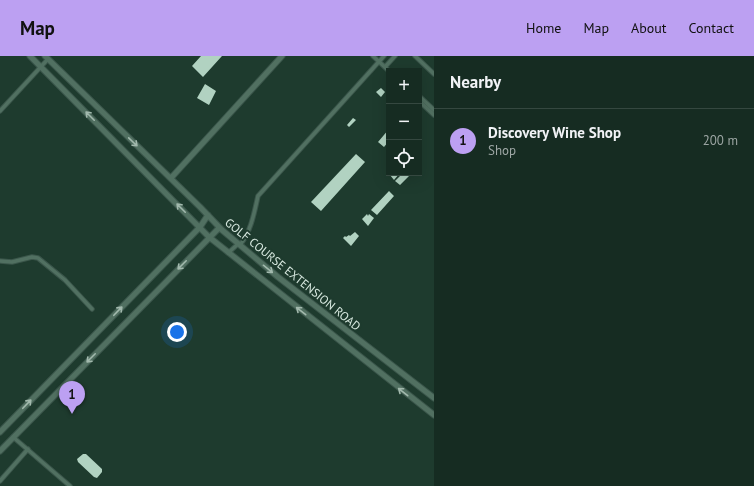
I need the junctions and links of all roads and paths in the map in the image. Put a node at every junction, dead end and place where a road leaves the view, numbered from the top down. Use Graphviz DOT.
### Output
graph roads {
  1 [pos="30,56"];
  2 [pos="282,56"];
  3 [pos="373,56"];
  4 [pos="384,56"];
  5 [pos="395,56"];
  6 [pos="415,56"];
  7 [pos="46,57"];
  8 [pos="379,62"];
  9 [pos="41,66"];
  10 [pos="385,67"];
  11 [pos="434,74"];
  12 [pos="422,99"];
  13 [pos="422,104"];
  14 [pos="434,110"];
  15 [pos="0,111"];
  16 [pos="434,115"];
  17 [pos="170,178"];
  18 [pos="208,215"];
  19 [pos="200,227"];
  20 [pos="220,228"];
  21 [pos="209,237"];
  22 [pos="239,244"];
  23 [pos="228,253"];
  24 [pos="0,261"];
  25 [pos="92,308"];
  26 [pos="434,398"];
  27 [pos="434,415"];
  28 [pos="0,432"];
  29 [pos="13,437"];
  30 [pos="28,449"];
  31 [pos="0,451"];
  32 [pos="0,481"];
  33 [pos="70,486"];
  1 -- 9 [label="main road"];
  2 -- 17 [label="main road"];
  3 -- 8 [label="street"];
  4 -- 8 [label="street"];
  5 -- 10 [label="street"];
  6 -- 11 [label="street"];
  7 -- 9 [label="street"];
  7 -- 17 [label="main road, GOLF COURSE EXTENSION ROAD, one-way"];
  8 -- 10 [label="street"];
  8 -- 22 [label="street"];
  9 -- 15 [label="street"];
  19 -- 9 [label="main road, one-way"];
  12 -- 14 [label="street"];
  13 -- 16 [label="street"];
  17 -- 18 [label="main road, GOLF COURSE EXTENSION ROAD"];
  18 -- 19 [label="main road"];
  18 -- 20 [label="main road, GOLF COURSE EXTENSION ROAD"];
  19 -- 21 [label="main road"];
  28 -- 19 [label="main road, one-way"];
  20 -- 21 [label="main road"];
  20 -- 22 [label="main road, GOLF COURSE EXTENSION ROAD"];
  21 -- 23 [label="main road"];
  21 -- 29 [label="main road, one-way"];
  22 -- 23 [label="street"];
  22 -- 26 [label="main road, GOLF COURSE EXTENSION ROAD, one-way"];
  27 -- 23 [label="main road, one-way"];
  24 -- 25 [label="street"];
  29 -- 30 [label="street"];
  29 -- 31 [label="main road"];
  30 -- 32 [label="street"];
  30 -- 33 [label="street"];
}
